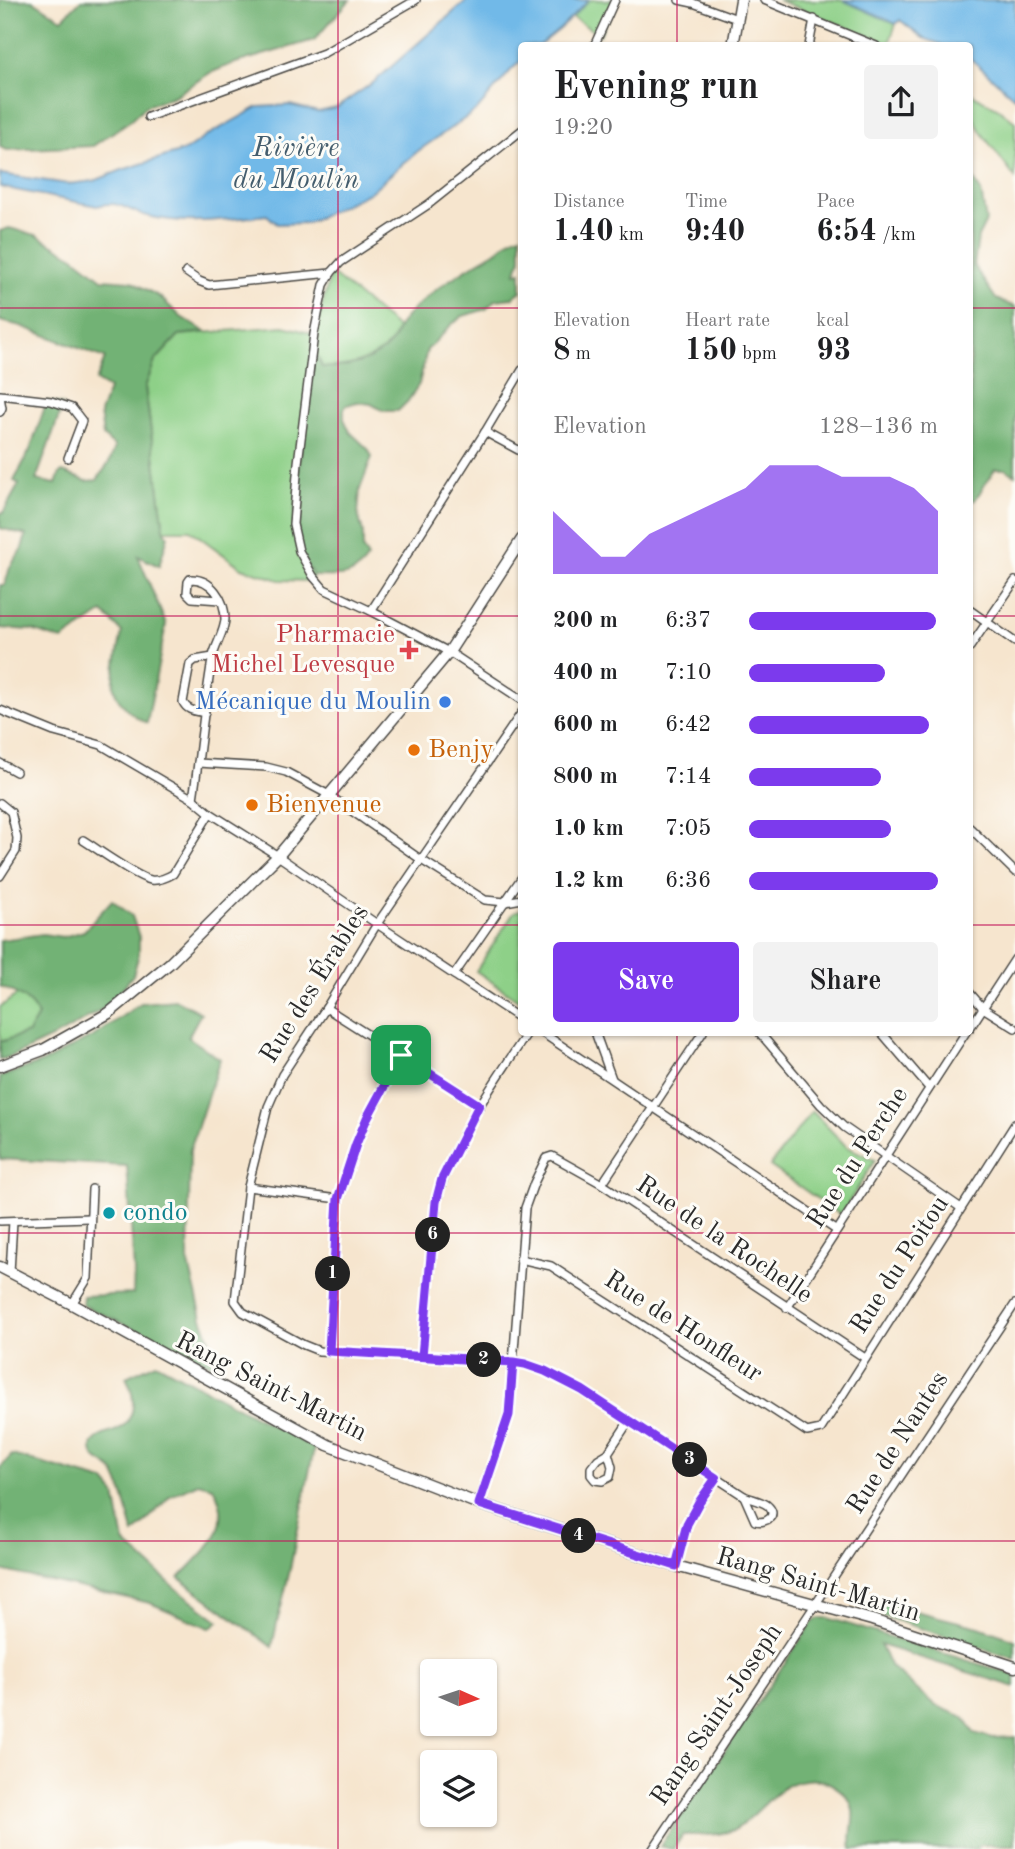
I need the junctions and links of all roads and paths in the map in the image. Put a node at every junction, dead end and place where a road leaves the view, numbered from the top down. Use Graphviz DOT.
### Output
graph roads {
  1 [pos="416,0"];
  2 [pos="615,0"];
  3 [pos="679,0"];
  4 [pos="741,0"];
  5 [pos="764,0"];
  6 [pos="737,19"];
  7 [pos="814,19"];
  8 [pos="596,42"];
  9 [pos="734,42"];
  10 [pos="810,42"];
  11 [pos="867,42"];
  12 [pos="148,117"];
  13 [pos="518,133"];
  14 [pos="186,272"];
  15 [pos="331,273"];
  16 [pos="518,377"];
  17 [pos="0,396"];
  18 [pos="0,412"];
  19 [pos="485,432"];
  20 [pos="518,450"];
  21 [pos="68,458"];
  22 [pos="518,544"];
  23 [pos="1015,581"];
  24 [pos="220,600"];
  25 [pos="371,611"];
  26 [pos="973,612"];
  27 [pos="986,621"];
  28 [pos="973,642"];
  29 [pos="1015,642"];
  30 [pos="449,652"];
  31 [pos="213,657"];
  32 [pos="518,697"];
  33 [pos="0,710"];
  34 [pos="205,713"];
  35 [pos="518,718"];
  36 [pos="0,763"];
  37 [pos="198,764"];
  38 [pos="16,772"];
  39 [pos="329,794"];
  40 [pos="193,799"];
  41 [pos="0,803"];
  42 [pos="210,813"];
  43 [pos="973,831"];
  44 [pos="83,840"];
  45 [pos="278,856"];
  46 [pos="421,859"];
  47 [pos="1015,872"];
  48 [pos="0,876"];
  49 [pos="518,883"];
  50 [pos="518,900"];
  51 [pos="505,902"];
  52 [pos="377,924"];
  53 [pos="1015,960"];
  54 [pos="454,975"];
  55 [pos="973,996"];
  56 [pos="326,1008"];
  57 [pos="983,1008"];
  58 [pos="518,1017"];
  59 [pos="973,1023"];
  60 [pos="1015,1028"];
  61 [pos="525,1036"];
  62 [pos="547,1036"];
  63 [pos="596,1036"];
  64 [pos="701,1036"];
  65 [pos="762,1036"];
  66 [pos="884,1036"];
  67 [pos="963,1036"];
  68 [pos="401,1055"];
  69 [pos="0,1066"];
  70 [pos="612,1080"];
  71 [pos="929,1088"];
  72 [pos="479,1105"];
  73 [pos="652,1108"];
  74 [pos="1015,1124"];
  75 [pos="885,1156"];
  76 [pos="602,1184"];
  77 [pos="248,1187"];
  78 [pos="92,1189"];
  79 [pos="338,1199"];
  80 [pos="961,1208"];
  81 [pos="89,1218"];
  82 [pos="0,1221"];
  83 [pos="13,1221"];
  84 [pos="836,1230"];
  85 [pos="520,1259"];
  86 [pos="0,1267"];
  87 [pos="10,1272"];
  88 [pos="72,1304"];
  89 [pos="1015,1304"];
  90 [pos="787,1308"];
  91 [pos="329,1351"];
  92 [pos="422,1356"];
  93 [pos="865,1358"];
  94 [pos="513,1362"];
  95 [pos="629,1421"];
  96 [pos="821,1429"];
  97 [pos="608,1453"];
  98 [pos="716,1478"];
  99 [pos="744,1496"];
  100 [pos="479,1504"];
  101 [pos="676,1566"];
  102 [pos="816,1605"];
  103 [pos="1015,1667"];
  104 [pos="653,1849"];
  1 -- 12 [label="street"];
  2 -- 8 [label="street"];
  3 -- 6 [label="street"];
  4 -- 6 [label="street"];
  5 -- 7 [label="street"];
  6 -- 9 [label="street"];
  7 -- 10 [label="street"];
  7 -- 11 [label="street"];
  13 -- 15 [label="street"];
  14 -- 15 [label="street"];
  15 -- 25 [label="street"];
  16 -- 19 [label="street"];
  17 -- 18 [label="street"];
  17 -- 21 [label="street"];
  19 -- 20 [label="street"];
  19 -- 25 [label="street"];
  22 -- 30 [label="street"];
  23 -- 27 [label="street"];
  24 -- 24 [label="street"];
  24 -- 31 [label="street"];
  25 -- 30 [label="street"];
  26 -- 27 [label="street"];
  27 -- 28 [label="street"];
  27 -- 29 [label="street"];
  30 -- 32 [label="street"];
  30 -- 39 [label="street"];
  31 -- 34 [label="street"];
  31 -- 34 [label="street"];
  33 -- 40 [label="street"];
  34 -- 37 [label="street"];
  35 -- 46 [label="street, Rue des Érables"];
  36 -- 38 [label="street"];
  37 -- 39 [label="street"];
  37 -- 40 [label="street"];
  39 -- 45 [label="street"];
  39 -- 46 [label="street"];
  40 -- 42 [label="street"];
  41 -- 48 [label="street"];
  42 -- 44 [label="street"];
  42 -- 45 [label="street"];
  43 -- 47 [label="street"];
  45 -- 52 [label="street"];
  45 -- 69 [label="street"];
  46 -- 51 [label="street"];
  46 -- 52 [label="street, Rue des Érables"];
  49 -- 51 [label="street"];
  50 -- 51 [label="street"];
  51 -- 54 [label="street"];
  52 -- 54 [label="street"];
  52 -- 56 [label="street, Rue des Érables"];
  53 -- 57 [label="street"];
  54 -- 58 [label="street"];
  55 -- 57 [label="street"];
  56 -- 68 [label="street"];
  56 -- 77 [label="street, Rue des Érables"];
  57 -- 59 [label="street"];
  57 -- 60 [label="street"];
  61 -- 72 [label="street"];
  62 -- 70 [label="street"];
  63 -- 70 [label="street"];
  64 -- 73 [label="street"];
  65 -- 75 [label="street"];
  66 -- 71 [label="street"];
  67 -- 71 [label="street, Rue du Perche"];
  68 -- 72 [label="street"];
  68 -- 79 [label="street"];
  70 -- 73 [label="street"];
  71 -- 75 [label="street, Rue du Perche"];
  72 -- 92 [label="street"];
  73 -- 76 [label="street"];
  73 -- 84 [label="street"];
  74 -- 80 [label="street, Rue du Poitou"];
  75 -- 80 [label="street"];
  75 -- 84 [label="street, Rue du Perche"];
  76 -- 85 [label="street, Rue de la Rochelle"];
  76 -- 90 [label="street, Rue de la Rochelle"];
  77 -- 79 [label="street"];
  77 -- 91 [label="street, Rue des Érables"];
  78 -- 81 [label="street"];
  79 -- 91 [label="street"];
  80 -- 93 [label="street, Rue du Poitou"];
  81 -- 83 [label="street"];
  81 -- 88 [label="street"];
  82 -- 83 [label="street"];
  83 -- 87 [label="street"];
  84 -- 90 [label="street, Rue du Perche"];
  85 -- 94 [label="street"];
  85 -- 96 [label="street, Rue de Honfleur"];
  86 -- 87 [label="street, Rang Saint-Martin"];
  87 -- 88 [label="street, Rang Saint-Martin"];
  88 -- 100 [label="street, Rang Saint-Martin"];
  89 -- 102 [label="street, Rue de Nantes"];
  90 -- 93 [label="street, Rue de la Rochelle"];
  91 -- 92 [label="street"];
  92 -- 94 [label="street"];
  93 -- 96 [label="street, Rue du Poitou"];
  94 -- 95 [label="street"];
  94 -- 100 [label="street"];
  95 -- 97 [label="street"];
  95 -- 98 [label="street"];
  98 -- 99 [label="street"];
  98 -- 101 [label="street"];
  100 -- 101 [label="street, Rang Saint-Martin"];
  101 -- 102 [label="street, Rang Saint-Martin"];
  102 -- 103 [label="street, Rang Saint-Martin"];
  102 -- 104 [label="street, Rang Saint-Joseph"];
}
